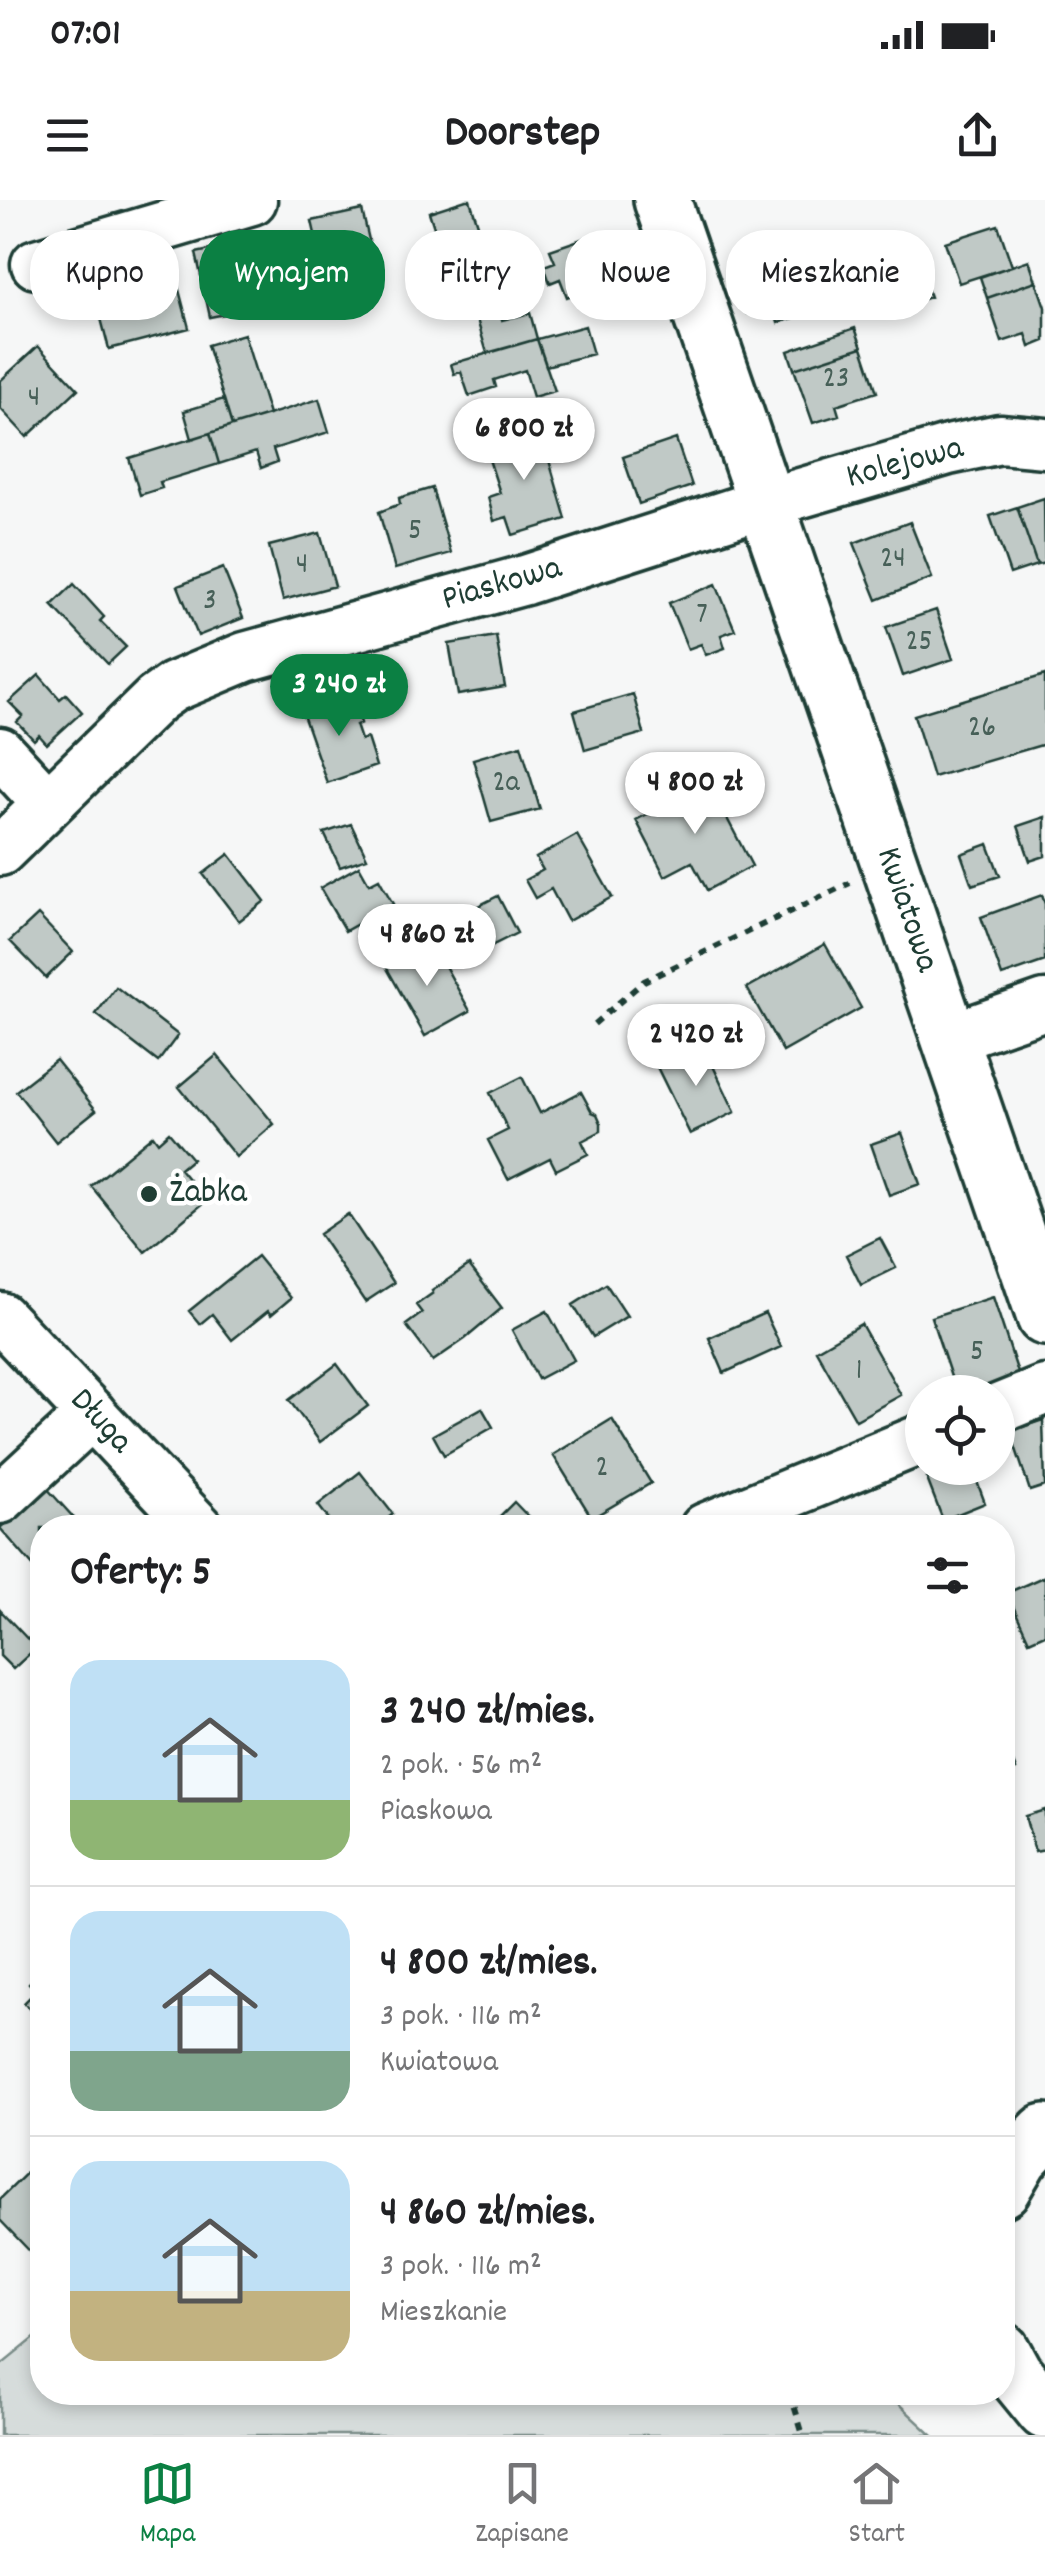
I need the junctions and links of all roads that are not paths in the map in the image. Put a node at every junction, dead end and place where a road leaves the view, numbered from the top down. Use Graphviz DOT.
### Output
graph roads {
  1 [pos="252,200"];
  2 [pos="662,200"];
  3 [pos="151,230"];
  4 [pos="1045,443"];
  5 [pos="766,503"];
  6 [pos="0,752"];
  7 [pos="47,803"];
  8 [pos="0,850"];
  9 [pos="1045,1004"];
  10 [pos="950,1038"];
  11 [pos="0,1317"];
  12 [pos="1045,1317"];
  13 [pos="1045,1390"];
  14 [pos="1015,1402"];
  15 [pos="92,1414"];
  16 [pos="905,1447"];
  17 [pos="0,1499"];
  18 [pos="187,1515"];
  19 [pos="737,1515"];
  20 [pos="1045,2132"];
  21 [pos="1015,2167"];
  22 [pos="1015,2374"];
  23 [pos="1045,2411"];
  1 -- 3 [label="street"];
  2 -- 5 [label="main road, Kwiatowa"];
  4 -- 5 [label="street, Kolejowa"];
  5 -- 7 [label="street, Piaskowa"];
  5 -- 10 [label="main road, Kwiatowa"];
  6 -- 7 [label="street"];
  7 -- 8 [label="street, Piaskowa"];
  9 -- 10 [label="street"];
  10 -- 12 [label="main road, Kwiatowa"];
  11 -- 15 [label="street, Długa"];
  13 -- 14 [label="street"];
  15 -- 17 [label="street"];
  15 -- 18 [label="street, Długa"];
  16 -- 19 [label="street"];
  20 -- 21 [label="main road"];
  22 -- 23 [label="main road"];
}
